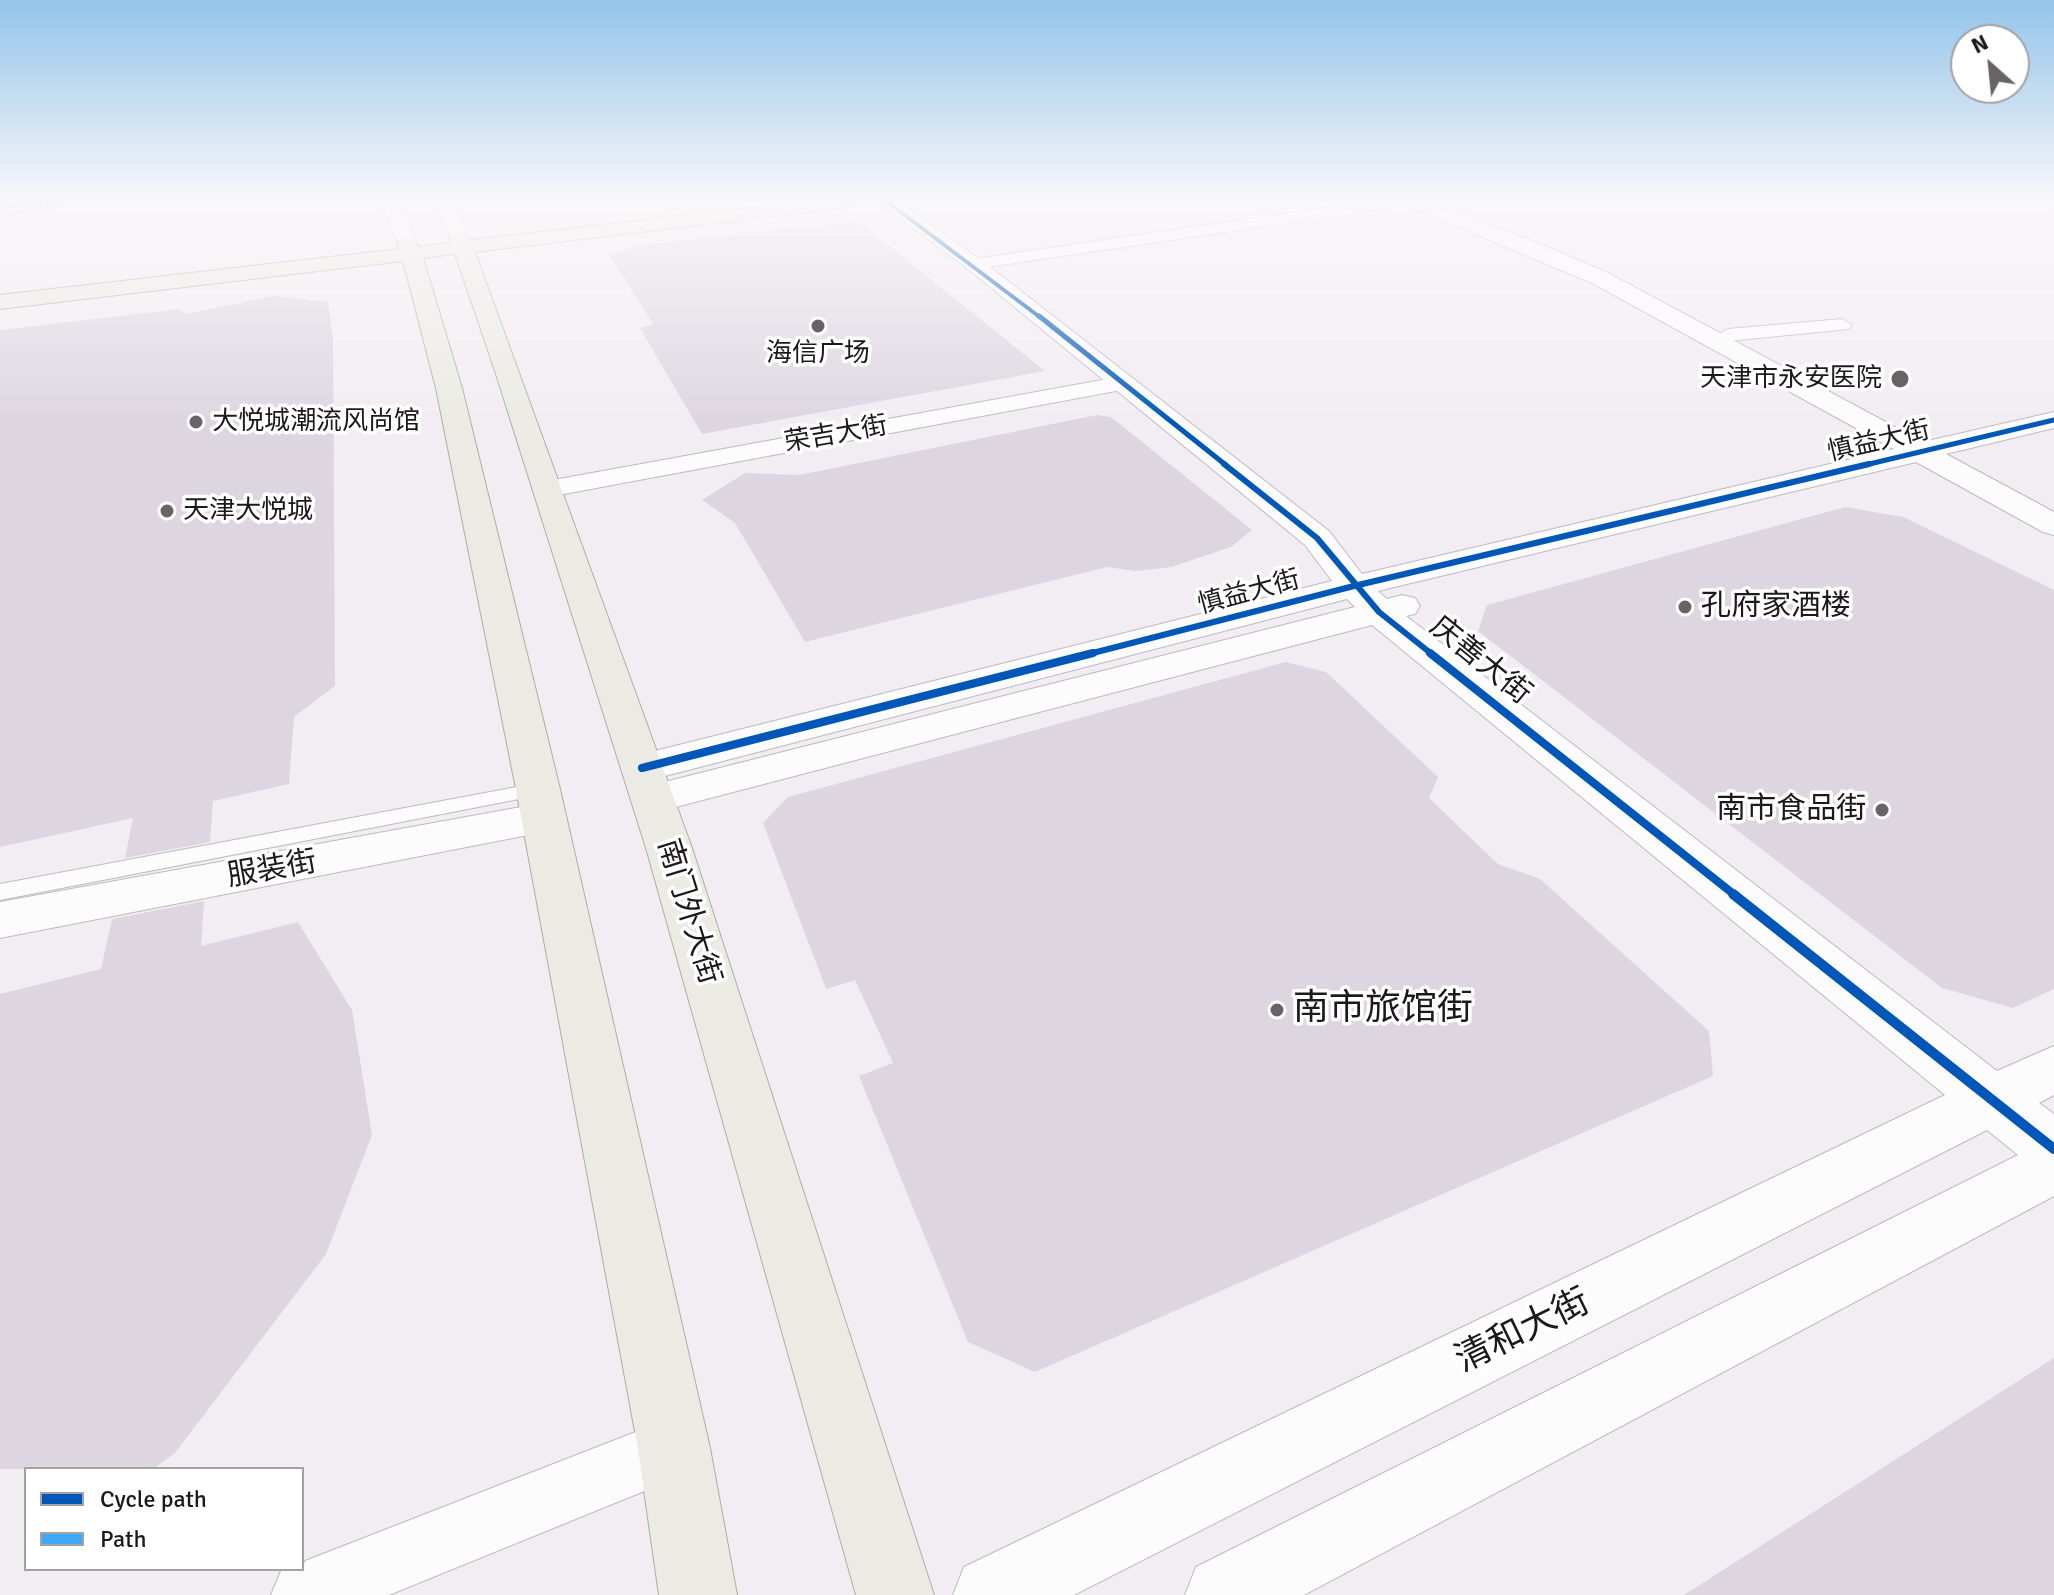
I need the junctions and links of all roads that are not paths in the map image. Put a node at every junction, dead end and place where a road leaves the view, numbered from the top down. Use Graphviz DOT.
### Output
graph roads {
  1 [pos="148,275"];
  2 [pos="201,275"];
  3 [pos="417,275"];
  4 [pos="473,275"];
  5 [pos="988,275"];
  6 [pos="1594,275"];
  7 [pos="1615,275"];
  8 [pos="0,291"];
  9 [pos="0,302"];
  10 [pos="1842,325"];
  11 [pos="1728,335"];
  12 [pos="1124,383"];
  13 [pos="2054,420"];
  14 [pos="2054,436"];
  15 [pos="1944,458"];
  16 [pos="548,489"];
  17 [pos="2054,505"];
  18 [pos="2054,525"];
  19 [pos="1366,599"];
  20 [pos="648,783"];
  21 [pos="540,804"];
  22 [pos="0,892"];
  23 [pos="0,920"];
  24 [pos="2054,1069"];
  25 [pos="1992,1099"];
  26 [pos="2054,1149"];
  27 [pos="2054,1166"];
  28 [pos="674,1448"];
  29 [pos="305,1595"];
  30 [pos="698,1595"];
  31 [pos="895,1595"];
  32 [pos="992,1595"];
  33 [pos="1224,1595"];
  1 -- 8 [label="main road"];
  2 -- 9 [label="main road"];
  3 -- 21 [label="main road"];
  4 -- 16 [label="main road, 南门外大街"];
  5 -- 12 [label="street, 庆善大街"];
  6 -- 15 [label="street"];
  7 -- 11 [label="street"];
  10 -- 11 [label="street"];
  11 -- 15 [label="street"];
  12 -- 16 [label="street, 荣吉大街"];
  12 -- 19 [label="street, 庆善大街"];
  13 -- 15 [label="street, 慎益大街"];
  14 -- 15 [label="street, 慎益大街"];
  15 -- 17 [label="street"];
  15 -- 18 [label="street"];
  15 -- 19 [label="street, 慎益大街"];
  16 -- 20 [label="main road, 南门外大街"];
  19 -- 20 [label="street, 慎益大街"];
  19 -- 25 [label="street, 庆善大街"];
  20 -- 31 [label="main road, 南门外大街"];
  21 -- 22 [label="lane"];
  21 -- 23 [label="street, 服装街"];
  21 -- 28 [label="main road"];
  24 -- 25 [label="street, 清和大街"];
  25 -- 26 [label="street, 庆善大街"];
  25 -- 32 [label="street, 清和大街"];
  27 -- 33 [label="street"];
  28 -- 29 [label="street"];
  28 -- 30 [label="main road"];
}
